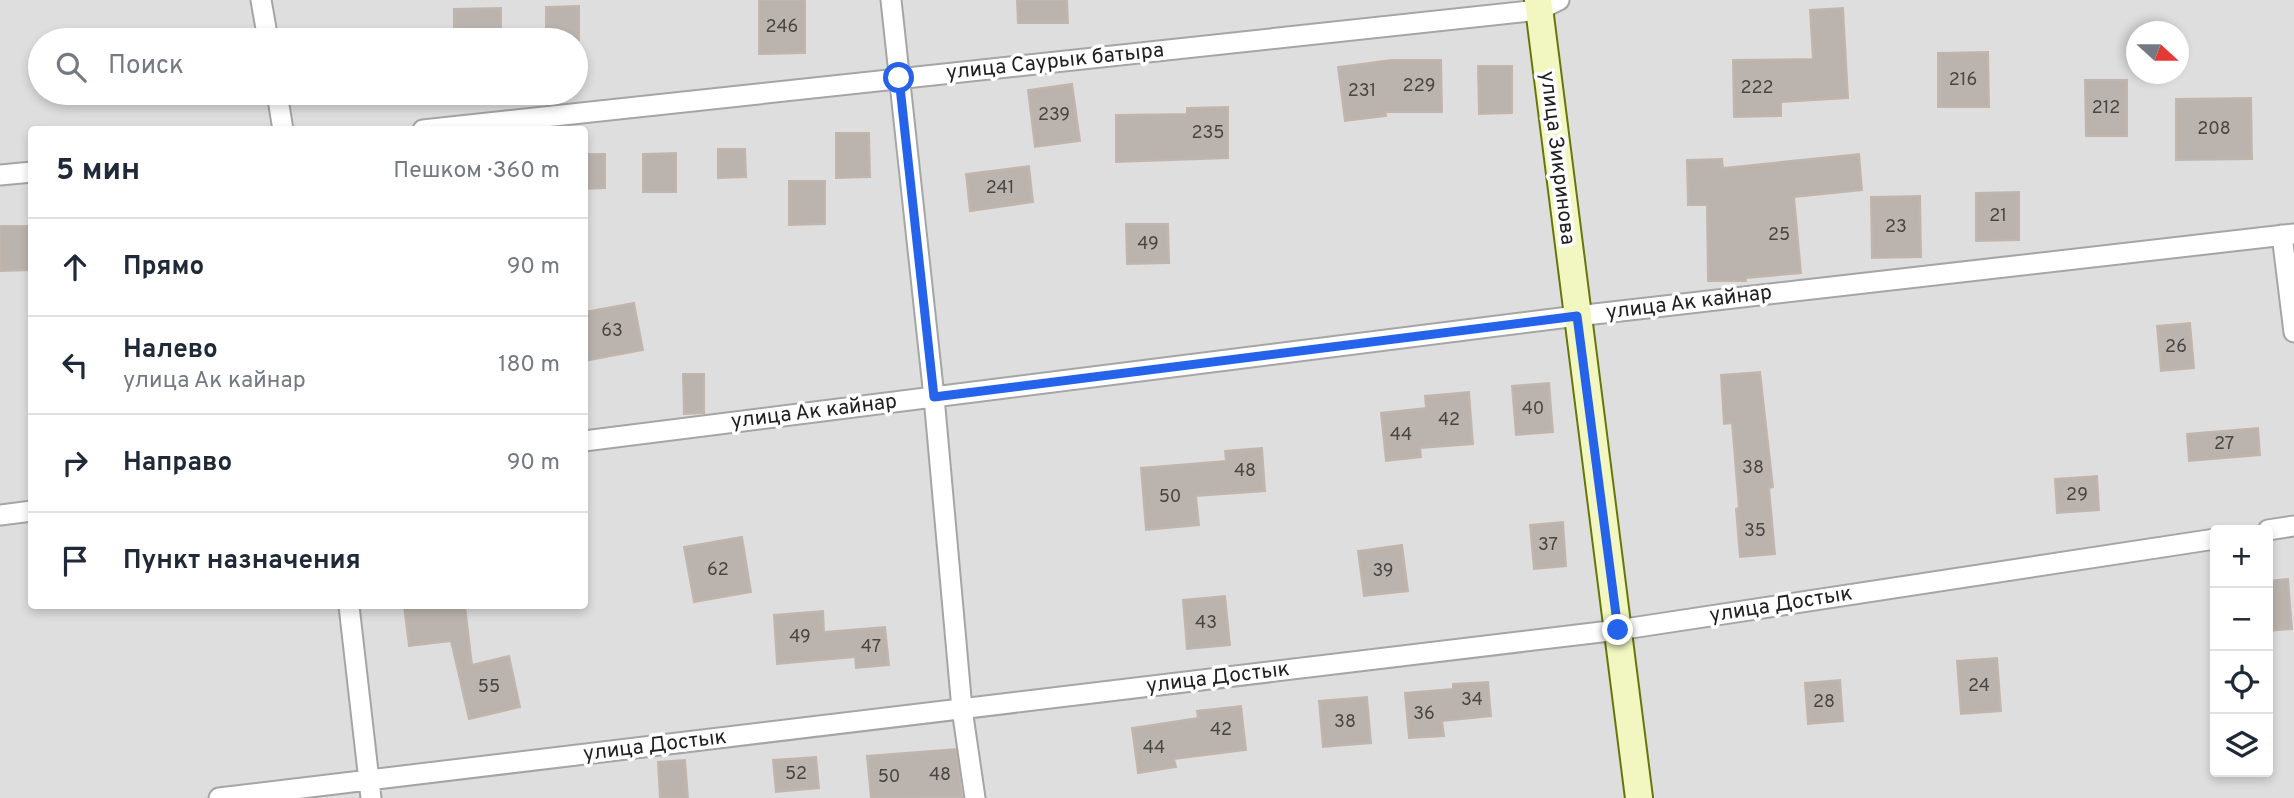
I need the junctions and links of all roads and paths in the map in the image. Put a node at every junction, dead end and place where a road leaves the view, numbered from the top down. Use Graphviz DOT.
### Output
graph roads {
  1 [pos="261,0"];
  2 [pos="891,0"];
  3 [pos="1545,3"];
  4 [pos="266,28"];
  5 [pos="899,78"];
  6 [pos="279,105"];
  7 [pos="282,126"];
  8 [pos="460,126"];
  9 [pos="28,172"];
  10 [pos="0,175"];
  11 [pos="2288,234"];
  12 [pos="1577,316"];
  13 [pos="2294,332"];
  14 [pos="934,397"];
  15 [pos="588,440"];
  16 [pos="28,512"];
  17 [pos="0,515"];
  18 [pos="2294,526"];
  19 [pos="2273,529"];
  20 [pos="2210,539"];
  21 [pos="349,609"];
  22 [pos="1618,630"];
  23 [pos="962,709"];
  24 [pos="370,789"];
  25 [pos="219,798"];
  26 [pos="975,798"];
  27 [pos="1639,798"];
  1 -- 4 [label="street"];
  2 -- 5 [label="street"];
  3 -- 5 [label="street, улица Саурык батыра"];
  3 -- 12 [label="street, улица Зикринова"];
  5 -- 8 [label="street, улица Саурык батыра"];
  5 -- 14 [label="street"];
  6 -- 7 [label="street"];
  9 -- 10 [label="street"];
  11 -- 12 [label="street, улица Ак кайнар"];
  11 -- 13 [label="street"];
  12 -- 14 [label="street, улица Ак кайнар"];
  12 -- 22 [label="street, улица Зикринова"];
  14 -- 15 [label="street, улица Ак кайнар"];
  14 -- 23 [label="street"];
  16 -- 17 [label="street"];
  18 -- 19 [label="street"];
  20 -- 22 [label="street, улица Достык"];
  21 -- 24 [label="street"];
  22 -- 23 [label="street, улица Достык"];
  22 -- 27 [label="street, улица Зикринова"];
  23 -- 24 [label="street, улица Достык"];
  23 -- 26 [label="street"];
  24 -- 25 [label="street, улица Достык"];
}
